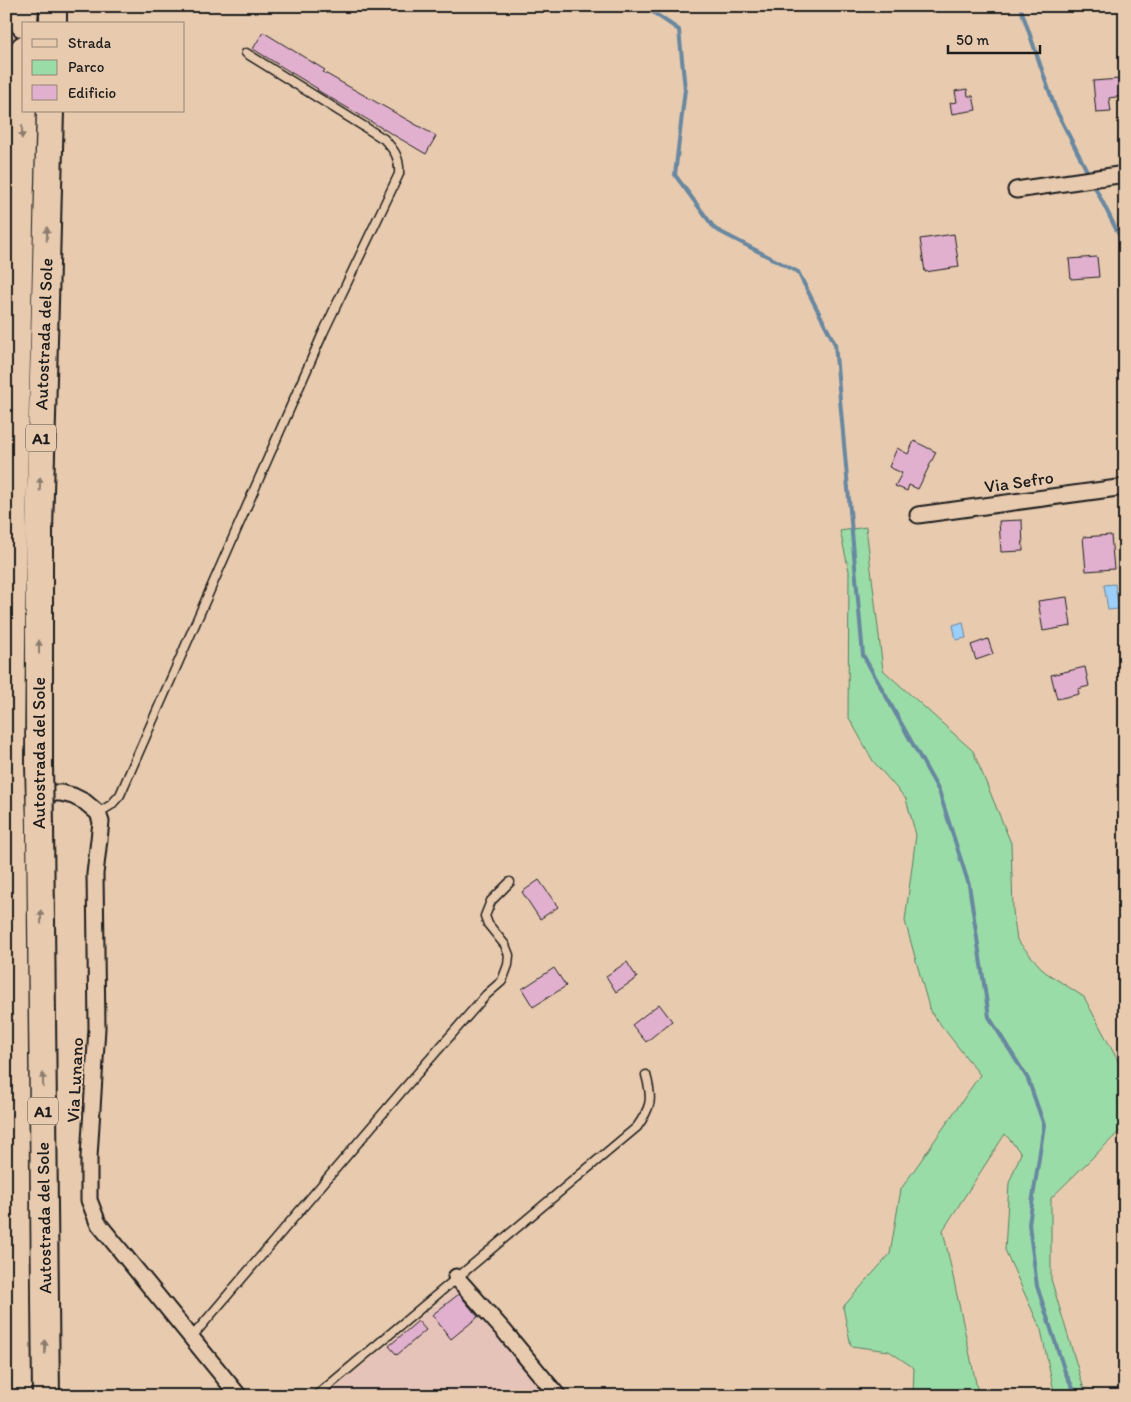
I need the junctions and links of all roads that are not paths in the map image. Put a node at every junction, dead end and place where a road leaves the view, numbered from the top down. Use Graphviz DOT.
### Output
graph roads {
  1 [pos="25,6"];
  2 [pos="53,6"];
  3 [pos="24,22"];
  4 [pos="53,22"];
  5 [pos="246,53"];
  6 [pos="23,112"];
  7 [pos="50,112"];
  8 [pos="1125,174"];
  9 [pos="1016,190"];
  10 [pos="1125,487"];
  11 [pos="918,514"];
  12 [pos="6,793"];
  13 [pos="98,812"];
  14 [pos="510,882"];
  15 [pos="646,1076"];
  16 [pos="456,1277"];
  17 [pos="191,1338"];
  18 [pos="18,1396"];
  19 [pos="46,1396"];
  20 [pos="239,1396"];
  21 [pos="316,1396"];
  22 [pos="558,1396"];
  1 -- 3 [label="highway"];
  2 -- 4 [label="highway"];
  5 -- 13 [label="lane"];
  6 -- 18 [label="highway, Autostrada del Sole / A1, one-way, bridge"];
  19 -- 7 [label="highway, Autostrada del Sole / A1, one-way, bridge"];
  8 -- 9 [label="street"];
  10 -- 11 [label="street, Via Sefro"];
  12 -- 13 [label="street"];
  13 -- 17 [label="street, Via Lunano"];
  14 -- 17 [label="lane"];
  15 -- 16 [label="lane"];
  16 -- 21 [label="lane"];
  16 -- 22 [label="street"];
  17 -- 20 [label="street, Via Lunano"];
}
